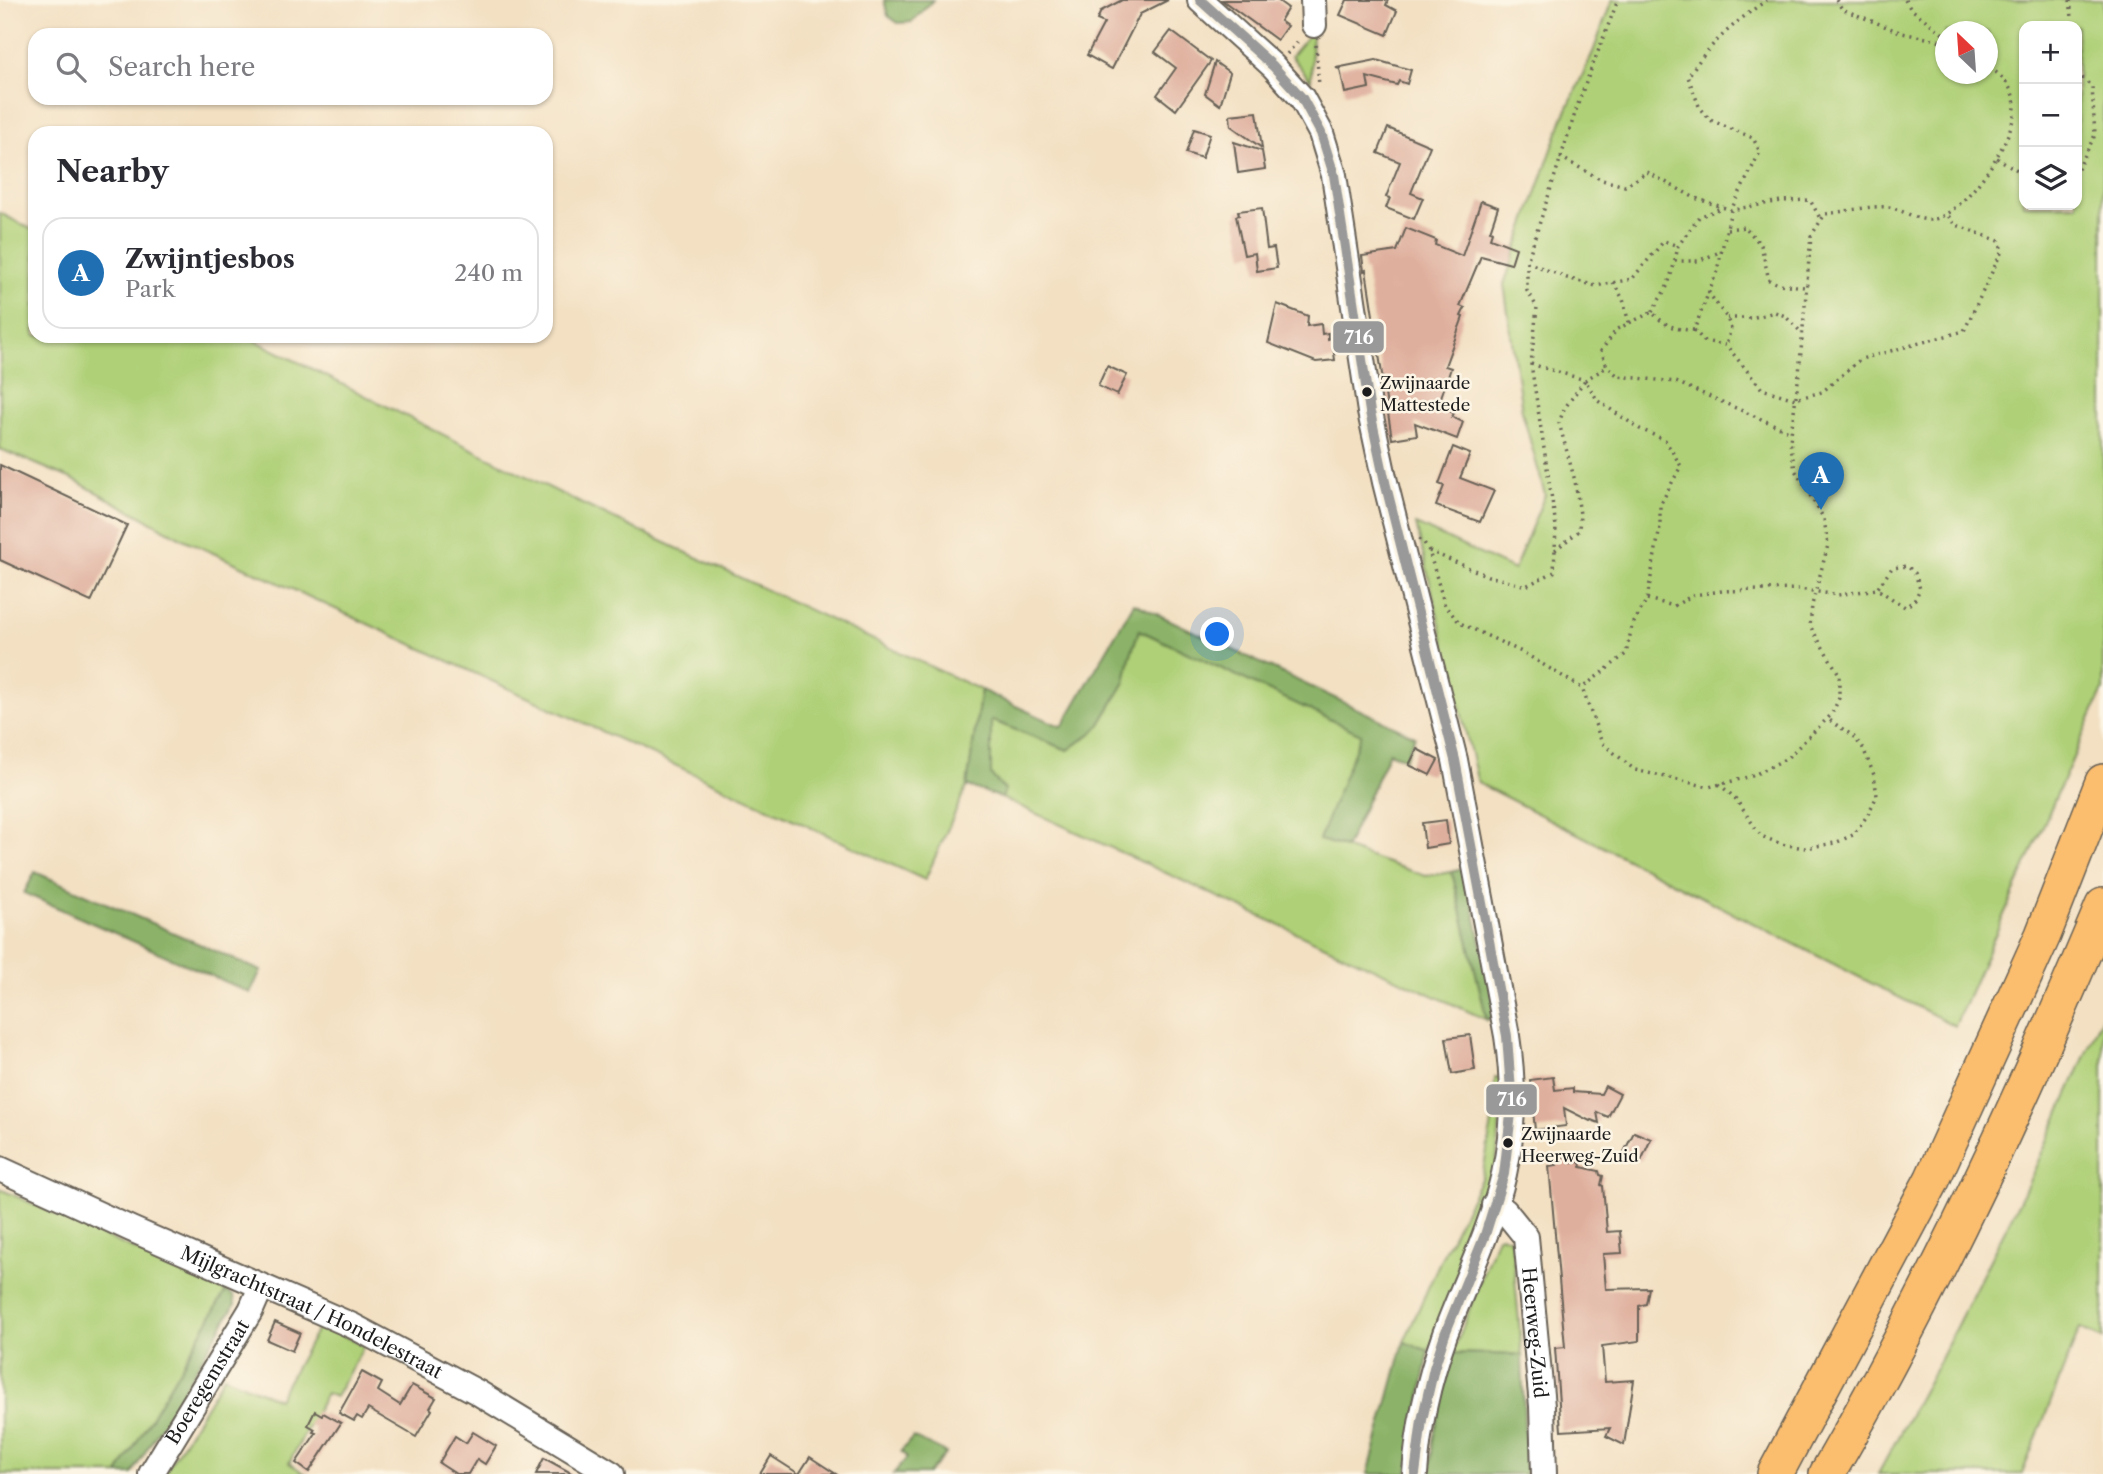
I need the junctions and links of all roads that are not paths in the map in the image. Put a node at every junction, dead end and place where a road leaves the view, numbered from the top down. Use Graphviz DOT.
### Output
graph roads {
  1 [pos="1200,0"];
  2 [pos="1313,0"];
  3 [pos="1314,25"];
  4 [pos="2103,782"];
  5 [pos="2103,905"];
  6 [pos="0,1169"];
  7 [pos="1494,1205"];
  8 [pos="261,1287"];
  9 [pos="151,1474"];
  10 [pos="612,1474"];
  11 [pos="1415,1474"];
  12 [pos="1544,1474"];
  13 [pos="1775,1474"];
  14 [pos="1827,1474"];
  1 -- 7 [label="street"];
  2 -- 3 [label="street"];
  4 -- 13 [label="highway"];
  5 -- 14 [label="highway"];
  6 -- 8 [label="street, Mijlgrachtstraat / Hondelestraat"];
  7 -- 11 [label="street"];
  7 -- 12 [label="street, Heerweg-Zuid"];
  8 -- 9 [label="street, Boeregemstraat"];
  8 -- 10 [label="street, Mijlgrachtstraat / Hondelestraat"];
}
